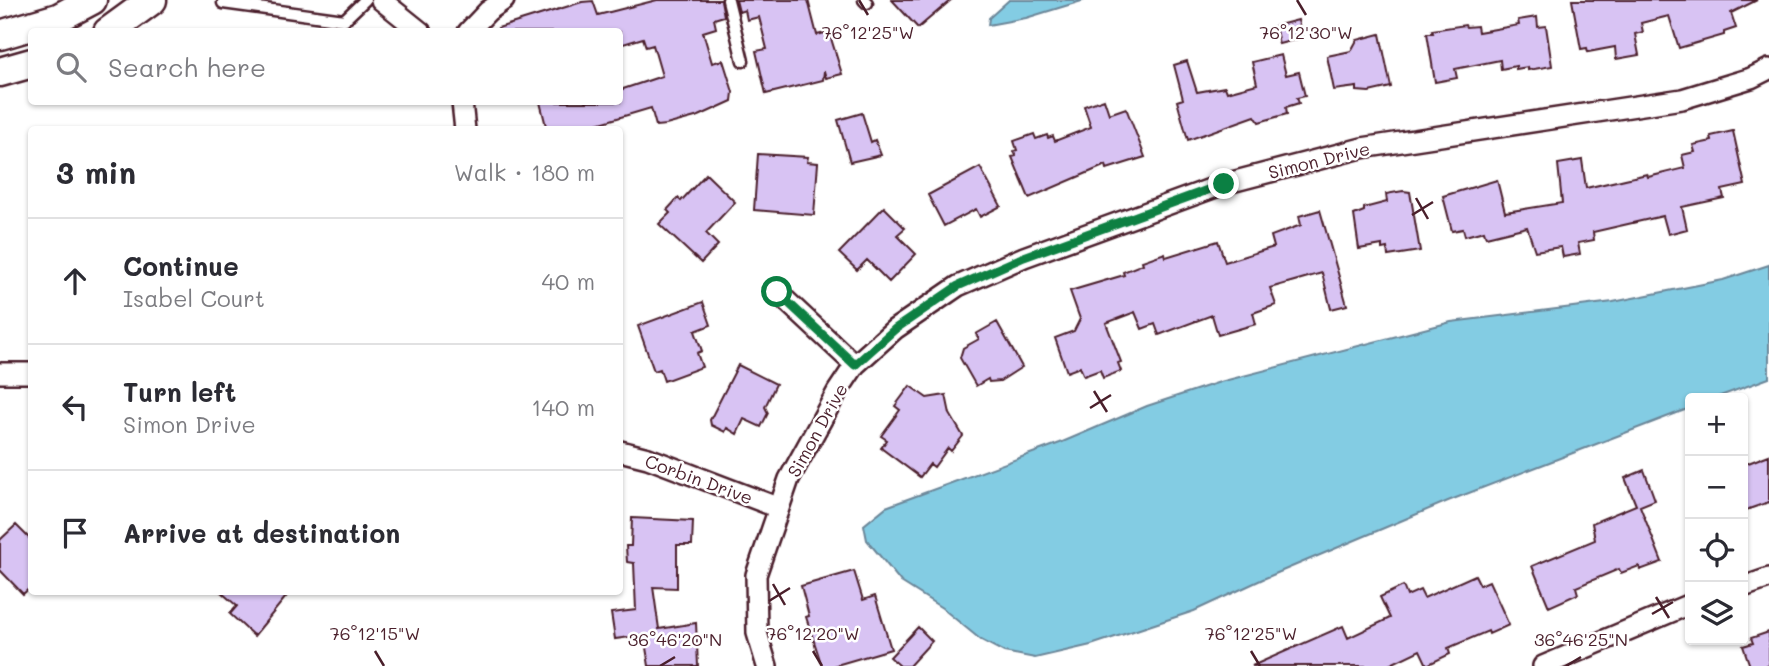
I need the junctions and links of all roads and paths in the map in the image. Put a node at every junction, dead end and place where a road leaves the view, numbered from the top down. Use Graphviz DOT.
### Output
graph roads {
  1 [pos="92,0"];
  2 [pos="152,0"];
  3 [pos="365,0"];
  4 [pos="381,0"];
  5 [pos="504,0"];
  6 [pos="728,0"];
  7 [pos="223,4"];
  8 [pos="114,28"];
  9 [pos="416,28"];
  10 [pos="472,28"];
  11 [pos="0,35"];
  12 [pos="743,61"];
  13 [pos="28,64"];
  14 [pos="1769,69"];
  15 [pos="0,72"];
  16 [pos="462,105"];
  17 [pos="465,126"];
  18 [pos="777,292"];
  19 [pos="855,365"];
  20 [pos="0,373"];
  21 [pos="28,373"];
  22 [pos="623,452"];
  23 [pos="779,508"];
  24 [pos="1769,578"];
  25 [pos="1748,585"];
  26 [pos="1685,606"];
  27 [pos="767,666"];
  28 [pos="1543,666"];
  1 -- 11 [label="street"];
  2 -- 8 [label="street"];
  3 -- 7 [label="lane"];
  4 -- 9 [label="street"];
  5 -- 10 [label="street"];
  6 -- 12 [label="lane"];
  13 -- 15 [label="street"];
  14 -- 19 [label="street, Simon Drive"];
  16 -- 17 [label="street"];
  18 -- 19 [label="street"];
  19 -- 23 [label="street, Simon Drive"];
  20 -- 21 [label="street"];
  22 -- 23 [label="street, Corbin Drive"];
  23 -- 27 [label="street, Simon Drive"];
  24 -- 25 [label="street"];
  26 -- 28 [label="street"];
}
